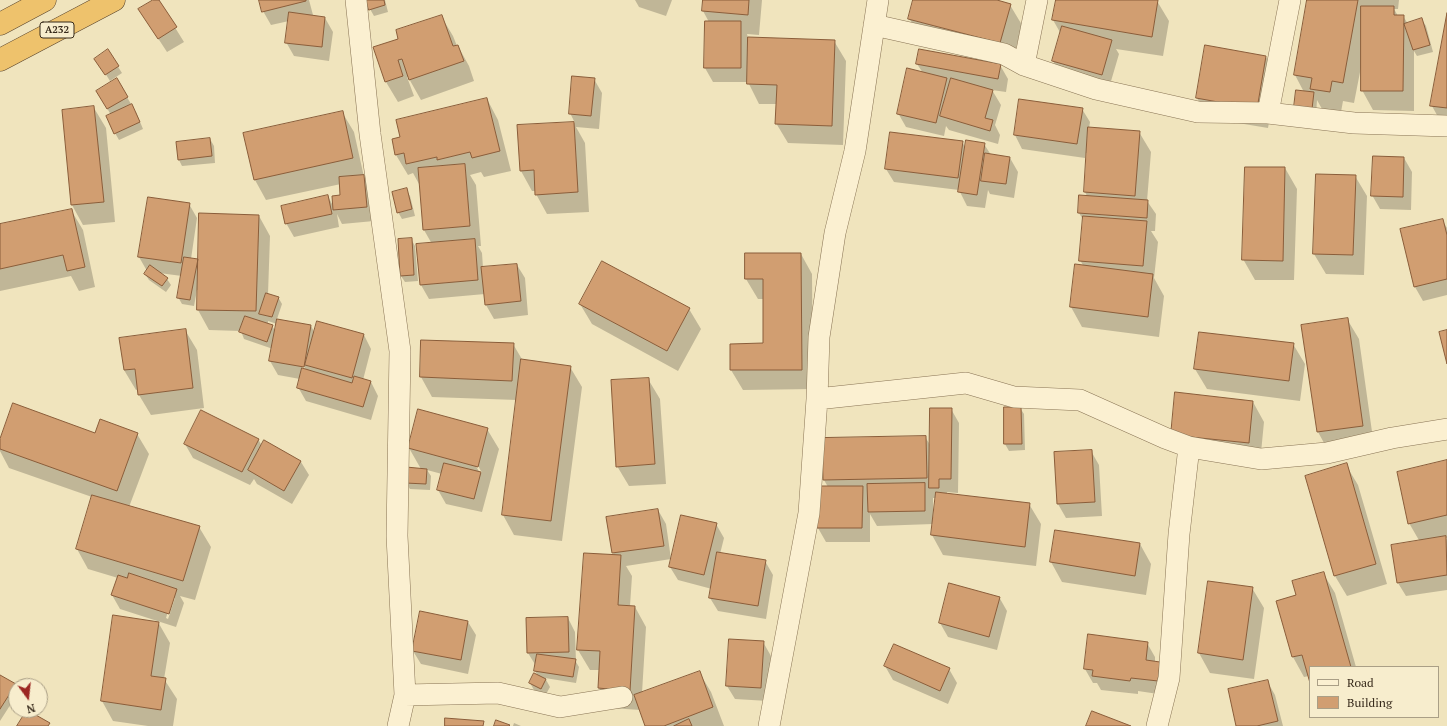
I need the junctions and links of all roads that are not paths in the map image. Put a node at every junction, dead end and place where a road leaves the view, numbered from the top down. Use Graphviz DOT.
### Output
graph roads {
  1 [pos="45,0"];
  2 [pos="114,0"];
  3 [pos="356,0"];
  4 [pos="878,0"];
  5 [pos="1037,0"];
  6 [pos="1290,0"];
  7 [pos="0,24"];
  8 [pos="874,25"];
  9 [pos="0,60"];
  10 [pos="1024,65"];
  11 [pos="1268,113"];
  12 [pos="1447,126"];
  13 [pos="817,398"];
  14 [pos="1447,429"];
  15 [pos="1189,447"];
  16 [pos="405,695"];
  17 [pos="622,697"];
  18 [pos="398,726"];
  19 [pos="769,726"];
  20 [pos="1157,726"];
  1 -- 7 [label="highway"];
  2 -- 9 [label="highway, A232"];
  3 -- 16 [label="street"];
  4 -- 8 [label="street"];
  5 -- 10 [label="street"];
  6 -- 11 [label="street"];
  8 -- 10 [label="street"];
  8 -- 13 [label="street"];
  10 -- 11 [label="street"];
  11 -- 12 [label="street"];
  13 -- 15 [label="street"];
  13 -- 19 [label="street"];
  14 -- 15 [label="street"];
  15 -- 20 [label="street"];
  16 -- 17 [label="street"];
  16 -- 18 [label="street"];
}
